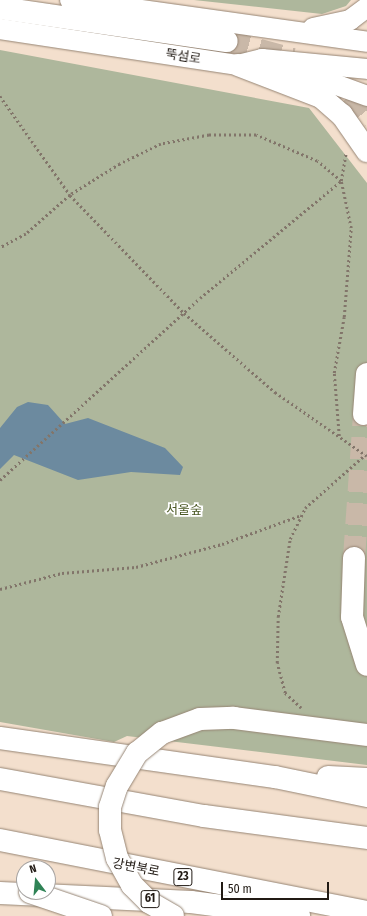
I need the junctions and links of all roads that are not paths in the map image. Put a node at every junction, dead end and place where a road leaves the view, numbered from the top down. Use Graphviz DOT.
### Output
graph roads {
  1 [pos="70,0"];
  2 [pos="367,7"];
  3 [pos="0,8"];
  4 [pos="0,29"];
  5 [pos="301,33"];
  6 [pos="359,41"];
  7 [pos="227,42"];
  8 [pos="316,64"];
  9 [pos="244,69"];
  10 [pos="367,69"];
  11 [pos="367,96"];
  12 [pos="358,148"];
  13 [pos="367,374"];
  14 [pos="364,414"];
  15 [pos="354,558"];
  16 [pos="367,665"];
  17 [pos="367,735"];
  18 [pos="0,738"];
  19 [pos="71,751"];
  20 [pos="0,752"];
  21 [pos="275,777"];
  22 [pos="0,779"];
  23 [pos="367,779"];
  24 [pos="367,796"];
  25 [pos="367,838"];
  26 [pos="0,840"];
  27 [pos="0,880"];
  28 [pos="16,886"];
  29 [pos="0,893"];
  30 [pos="54,900"];
  31 [pos="367,912"];
  32 [pos="101,916"];
  33 [pos="173,916"];
  34 [pos="299,916"];
  1 -- 5 [label="main road"];
  2 -- 5 [label="main road"];
  3 -- 7 [label="highway"];
  4 -- 9 [label="main road, 뚝섬로"];
  5 -- 6 [label="main road"];
  6 -- 8 [label="main road"];
  8 -- 9 [label="main road, 뚝섬로"];
  8 -- 10 [label="main road, 뚝섬로"];
  9 -- 11 [label="main road"];
  9 -- 12 [label="highway"];
  13 -- 14 [label="highway"];
  15 -- 16 [label="highway"];
  17 -- 33 [label="highway, bridge"];
  18 -- 19 [label="highway"];
  19 -- 20 [label="highway"];
  19 -- 21 [label="highway"];
  21 -- 23 [label="highway"];
  21 -- 24 [label="highway"];
  22 -- 25 [label="highway"];
  26 -- 31 [label="highway, 강변북로 / 23"];
  27 -- 28 [label="highway"];
  29 -- 34 [label="highway, 61"];
  30 -- 32 [label="highway, bridge"];
}
